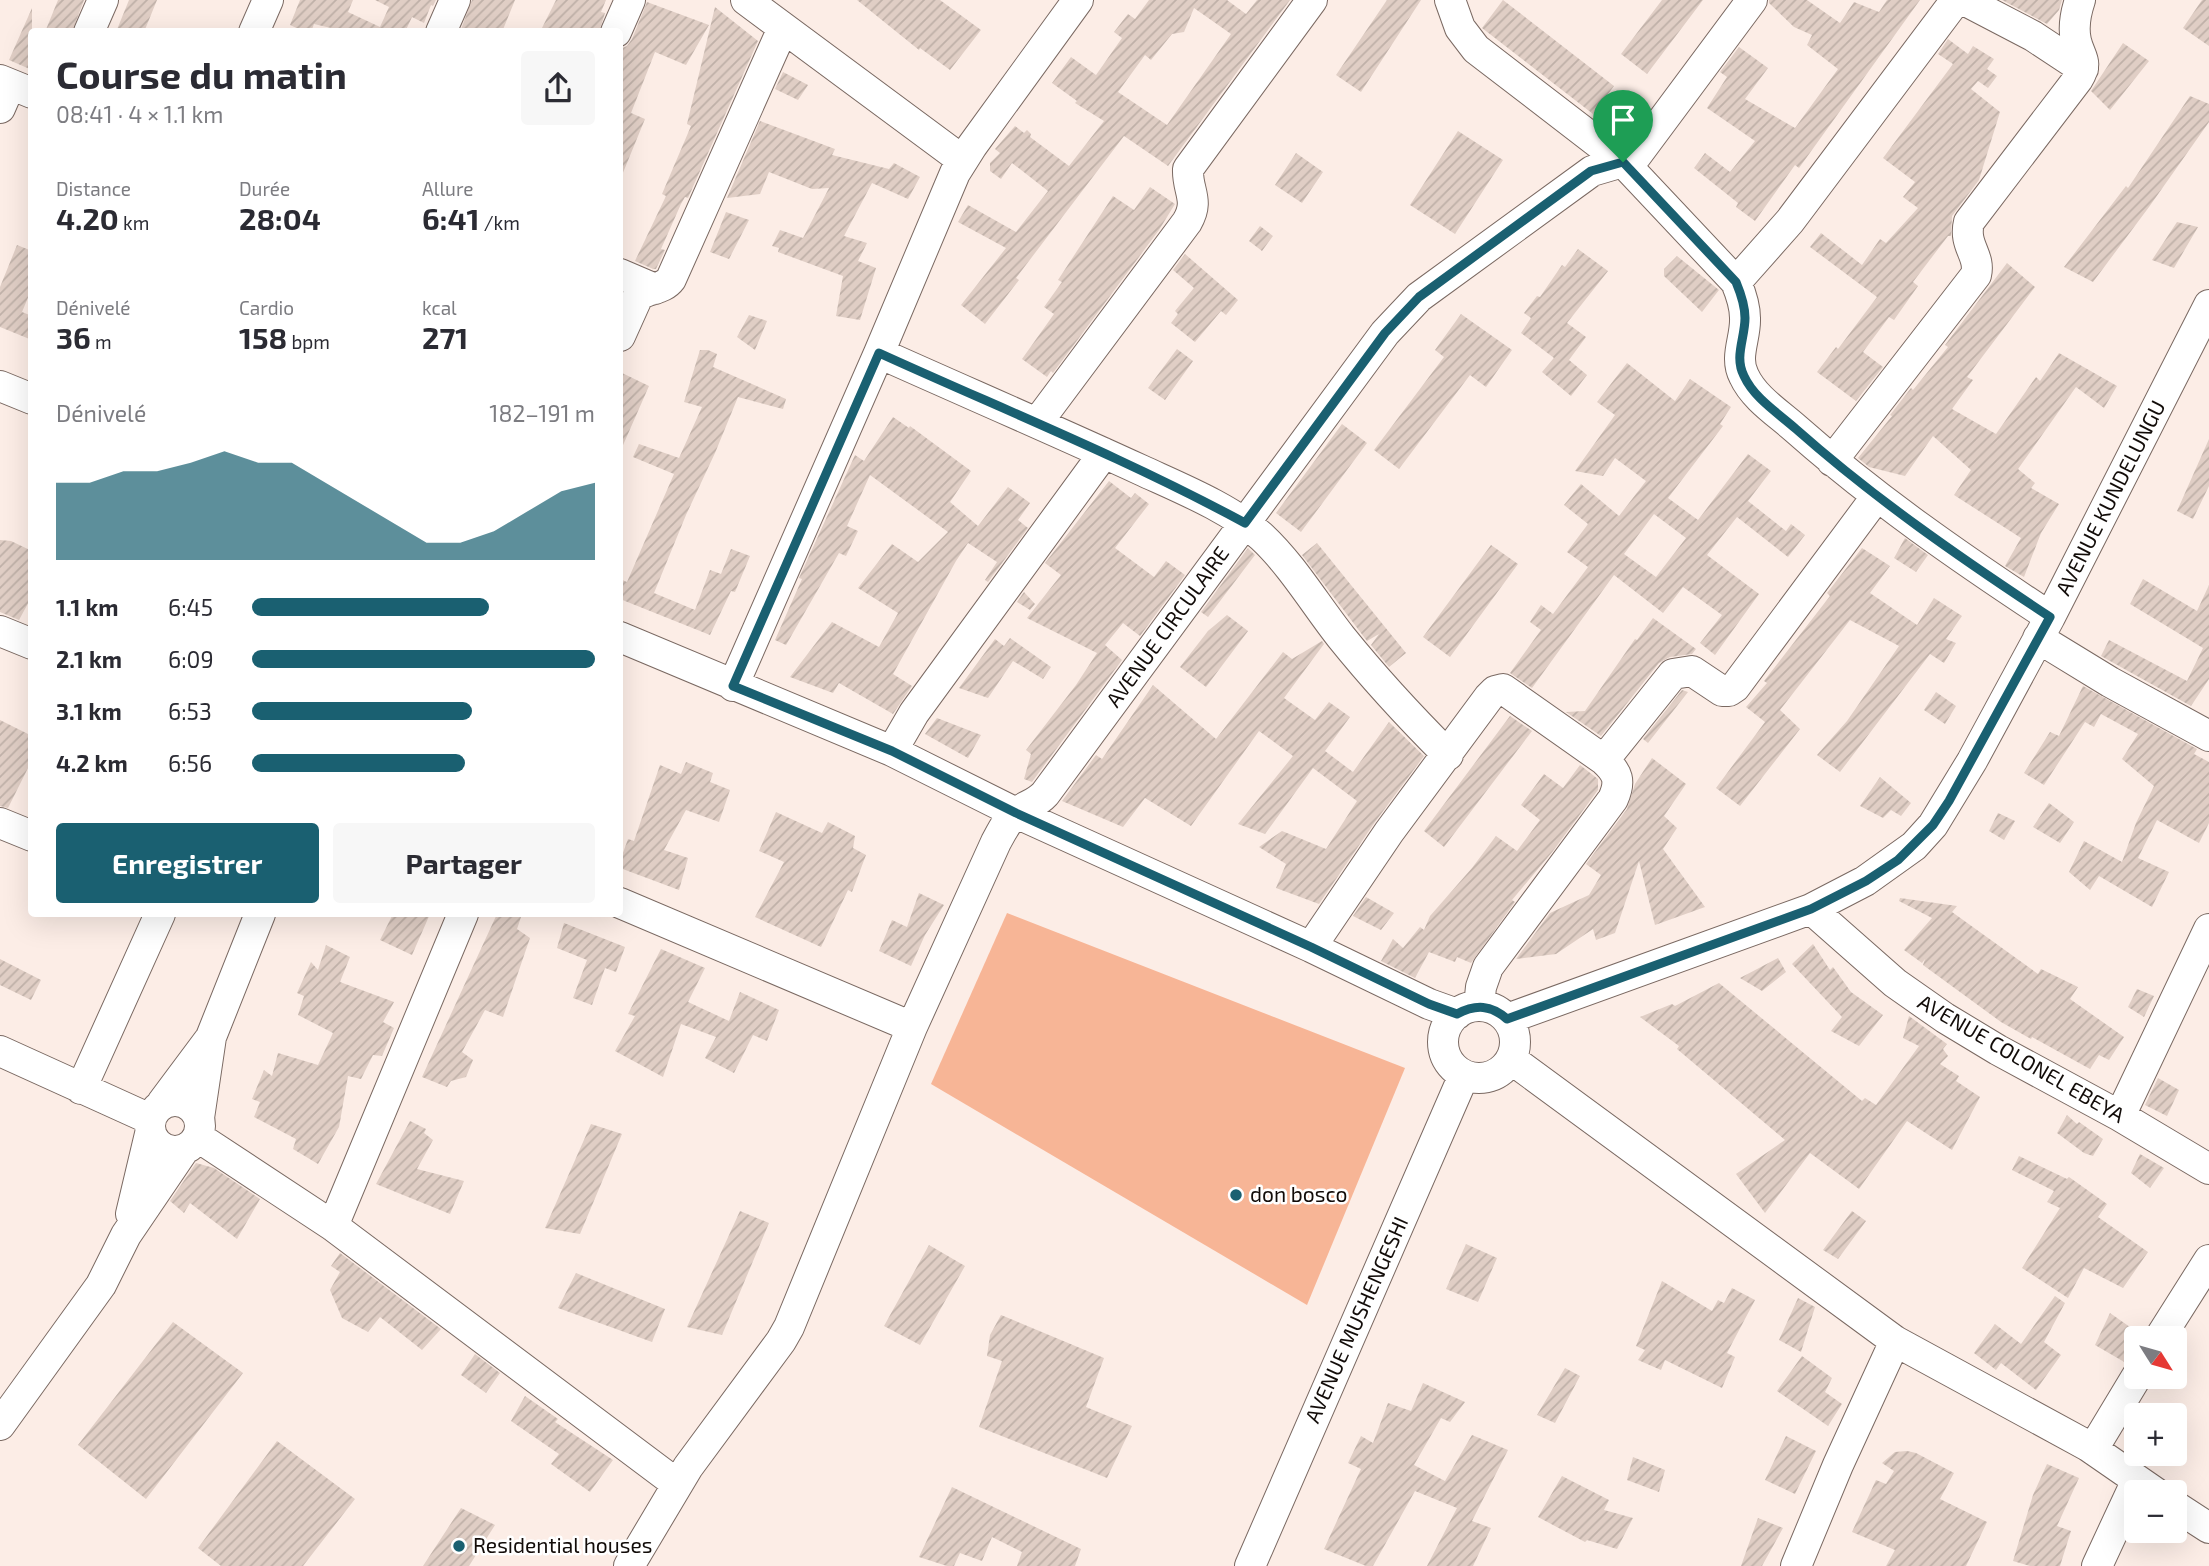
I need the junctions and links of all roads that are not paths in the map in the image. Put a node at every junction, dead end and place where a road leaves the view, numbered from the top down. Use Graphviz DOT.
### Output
graph roads {
  1 [pos="103,0"];
  2 [pos="268,0"];
  3 [pos="455,0"];
  4 [pos="630,0"];
  5 [pos="746,0"];
  6 [pos="1078,0"];
  7 [pos="1312,0"];
  8 [pos="1450,0"];
  9 [pos="1752,0"];
  10 [pos="1956,0"];
  11 [pos="1964,0"];
  12 [pos="2080,0"];
  13 [pos="91,28"];
  14 [pos="256,28"];
  15 [pos="443,28"];
  16 [pos="618,28"];
  17 [pos="783,28"];
  18 [pos="2083,69"];
  19 [pos="962,160"];
  20 [pos="1623,162"];
  21 [pos="623,275"];
  22 [pos="1736,282"];
  23 [pos="655,289"];
  24 [pos="2206,318"];
  25 [pos="623,329"];
  26 [pos="879,353"];
  27 [pos="0,386"];
  28 [pos="28,397"];
  29 [pos="1037,423"];
  30 [pos="1104,453"];
  31 [pos="1832,461"];
  32 [pos="1877,496"];
  33 [pos="1245,523"];
  34 [pos="2044,628"];
  35 [pos="0,631"];
  36 [pos="623,638"];
  37 [pos="28,642"];
  38 [pos="733,686"];
  39 [pos="2209,736"];
  40 [pos="892,751"];
  41 [pos="1447,755"];
  42 [pos="1604,760"];
  43 [pos="1016,813"];
  44 [pos="0,822"];
  45 [pos="28,834"];
  46 [pos="623,904"];
  47 [pos="1811,909"];
  48 [pos="159,917"];
  49 [pos="259,917"];
  50 [pos="462,917"];
  51 [pos="2209,929"];
  52 [pos="1311,947"];
  53 [pos="1468,1010"];
  54 [pos="1507,1019"];
  55 [pos="912,1027"];
  56 [pos="211,1037"];
  57 [pos="0,1051"];
  58 [pos="1511,1059"];
  59 [pos="1464,1075"];
  60 [pos="81,1089"];
  61 [pos="2120,1116"];
  62 [pos="154,1119"];
  63 [pos="193,1135"];
  64 [pos="2209,1169"];
  65 [pos="333,1226"];
  66 [pos="127,1235"];
  67 [pos="2209,1260"];
  68 [pos="2168,1326"];
  69 [pos="1895,1341"];
  70 [pos="2129,1390"];
  71 [pos="0,1425"];
  72 [pos="2093,1449"];
  73 [pos="2138,1480"];
  74 [pos="677,1483"];
  75 [pos="2187,1514"];
  76 [pos="2124,1523"];
  77 [pos="2209,1528"];
  78 [pos="1252,1565"];
  79 [pos="629,1566"];
  80 [pos="1796,1566"];
  81 [pos="2097,1566"];
  1 -- 13 [label="street"];
  2 -- 14 [label="street"];
  3 -- 15 [label="street"];
  4 -- 16 [label="street"];
  5 -- 17 [label="street"];
  6 -- 19 [label="street"];
  7 -- 29 [label="street"];
  8 -- 20 [label="street"];
  9 -- 20 [label="street"];
  10 -- 22 [label="street"];
  11 -- 18 [label="street"];
  12 -- 18 [label="street"];
  17 -- 19 [label="street"];
  17 -- 23 [label="street"];
  18 -- 31 [label="street"];
  19 -- 26 [label="street"];
  20 -- 22 [label="street"];
  20 -- 33 [label="street, AVENUE CIRCULAIRE"];
  21 -- 23 [label="street"];
  22 -- 31 [label="street"];
  23 -- 25 [label="street"];
  24 -- 34 [label="street, AVENUE KUNDELUNGU"];
  26 -- 29 [label="street"];
  26 -- 38 [label="street"];
  27 -- 28 [label="street"];
  29 -- 30 [label="street"];
  30 -- 33 [label="street"];
  30 -- 40 [label="street"];
  31 -- 32 [label="street"];
  32 -- 34 [label="street"];
  32 -- 42 [label="street"];
  33 -- 41 [label="street"];
  33 -- 43 [label="street, AVENUE CIRCULAIRE"];
  34 -- 39 [label="street"];
  34 -- 47 [label="street, AVENUE KUNDELUNGU"];
  35 -- 37 [label="street"];
  36 -- 38 [label="street"];
  38 -- 40 [label="street"];
  40 -- 43 [label="street"];
  41 -- 42 [label="street"];
  41 -- 52 [label="street"];
  42 -- 53 [label="street"];
  43 -- 52 [label="street"];
  43 -- 55 [label="street"];
  44 -- 45 [label="street"];
  46 -- 55 [label="street"];
  47 -- 54 [label="street, AVENUE KUNDELUNGU"];
  47 -- 61 [label="street, AVENUE COLONEL EBEYA"];
  48 -- 60 [label="street"];
  49 -- 56 [label="street"];
  50 -- 65 [label="street"];
  51 -- 61 [label="street"];
  52 -- 53 [label="street"];
  53 -- 54 [label="street"];
  53 -- 59 [label="street"];
  54 -- 58 [label="street"];
  55 -- 74 [label="street"];
  56 -- 62 [label="street"];
  56 -- 63 [label="street"];
  57 -- 60 [label="street"];
  58 -- 59 [label="street"];
  58 -- 69 [label="street"];
  59 -- 78 [label="street, AVENUE MUSHENGESHI"];
  60 -- 62 [label="street"];
  61 -- 64 [label="street, AVENUE COLONEL EBEYA"];
  62 -- 63 [label="street"];
  62 -- 63 [label="street"];
  62 -- 66 [label="street"];
  63 -- 65 [label="street"];
  63 -- 66 [label="street"];
  65 -- 74 [label="street"];
  66 -- 71 [label="street"];
  67 -- 68 [label="street"];
  69 -- 72 [label="street"];
  69 -- 80 [label="street"];
  70 -- 72 [label="street"];
  72 -- 73 [label="street"];
  74 -- 79 [label="street"];
  75 -- 77 [label="street"];
  76 -- 81 [label="street"];
}
